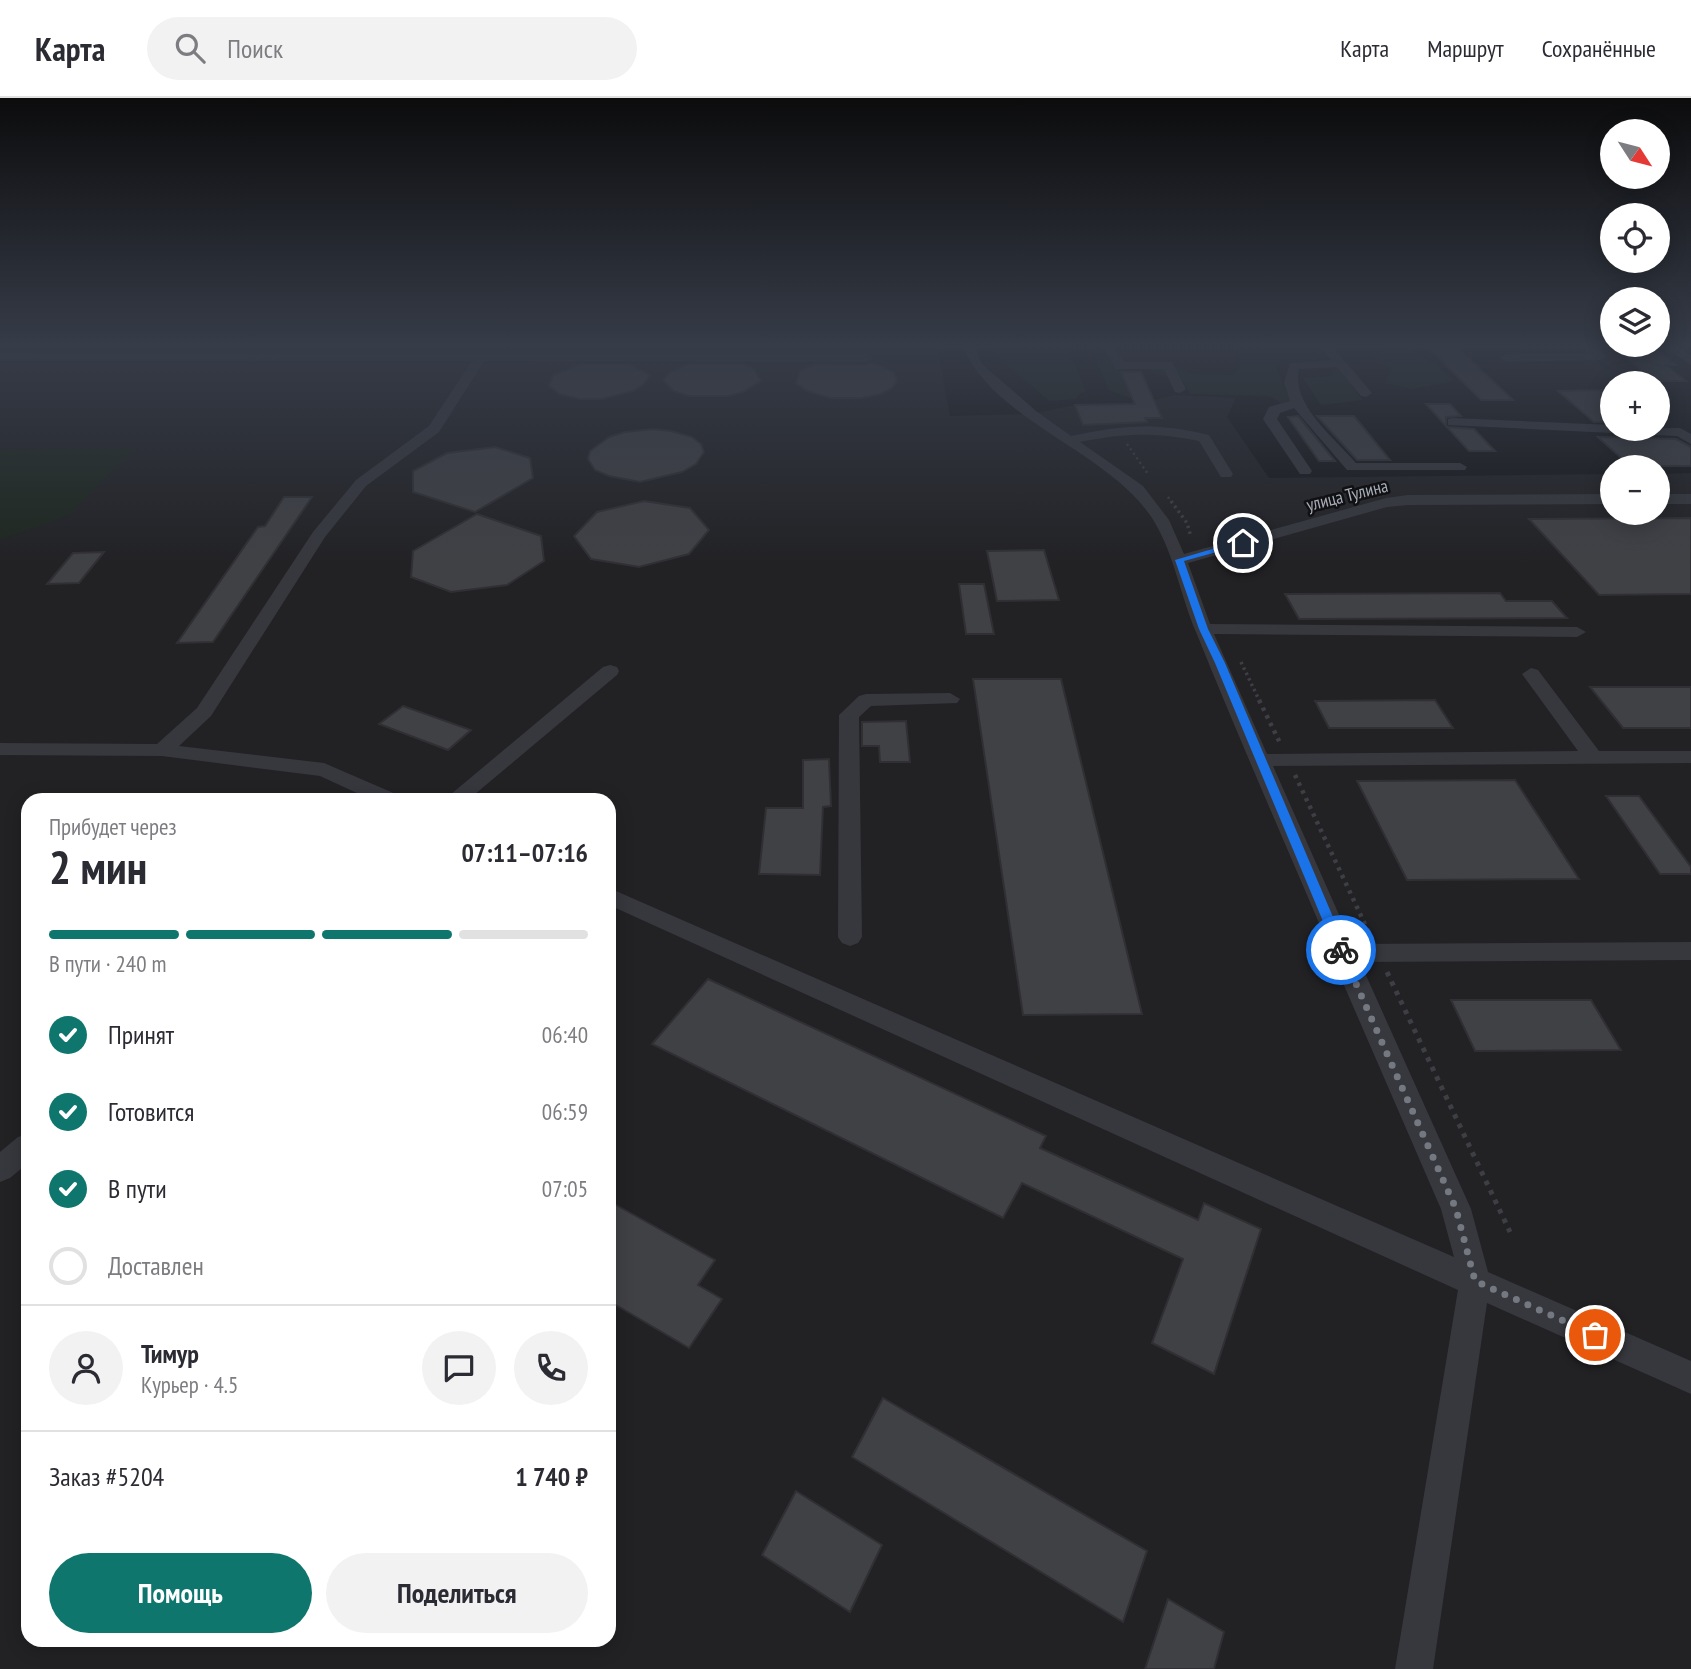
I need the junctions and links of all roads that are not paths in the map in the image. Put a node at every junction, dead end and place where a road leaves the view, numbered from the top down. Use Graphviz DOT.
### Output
graph roads {
  1 [pos="441,418"];
  2 [pos="1037,418"];
  3 [pos="1270,418"];
  4 [pos="1310,418"];
  5 [pos="1452,422"];
  6 [pos="1670,425"];
  7 [pos="1685,436"];
  8 [pos="1070,440"];
  9 [pos="1460,467"];
  10 [pos="1306,471"];
  11 [pos="1226,474"];
  12 [pos="1600,499"];
  13 [pos="1670,499"];
  14 [pos="1691,499"];
  15 [pos="1187,558"];
  16 [pos="1215,629"];
  17 [pos="1577,632"];
  18 [pos="610,670"];
  19 [pos="1531,674"];
  20 [pos="950,699"];
  21 [pos="0,749"];
  22 [pos="162,750"];
  23 [pos="1593,757"];
  24 [pos="1691,757"];
  25 [pos="1275,760"];
  26 [pos="375,793"];
  27 [pos="462,793"];
  28 [pos="616,900"];
  29 [pos="850,937"];
  30 [pos="1691,951"];
  31 [pos="1342,953"];
  32 [pos="21,1152"];
  33 [pos="0,1168"];
  34 [pos="1475,1281"];
  35 [pos="1691,1378"];
  36 [pos="1414,1669"];
  1 -- 22 [label="street"];
  2 -- 8 [label="street"];
  3 -- 10 [label="street"];
  4 -- 9 [label="street"];
  5 -- 7 [label="street"];
  6 -- 7 [label="street"];
  8 -- 11 [label="street"];
  8 -- 15 [label="street"];
  12 -- 15 [label="street, улица Тулина"];
  13 -- 14 [label="street"];
  15 -- 16 [label="street"];
  16 -- 17 [label="street"];
  16 -- 25 [label="street"];
  18 -- 27 [label="street"];
  19 -- 23 [label="lane"];
  20 -- 29 [label="street"];
  21 -- 22 [label="street"];
  22 -- 26 [label="street"];
  23 -- 24 [label="street"];
  23 -- 25 [label="street"];
  25 -- 31 [label="street"];
  28 -- 34 [label="street"];
  30 -- 31 [label="street"];
  31 -- 34 [label="street"];
  32 -- 33 [label="street"];
  34 -- 35 [label="street"];
  34 -- 36 [label="street"];
}
